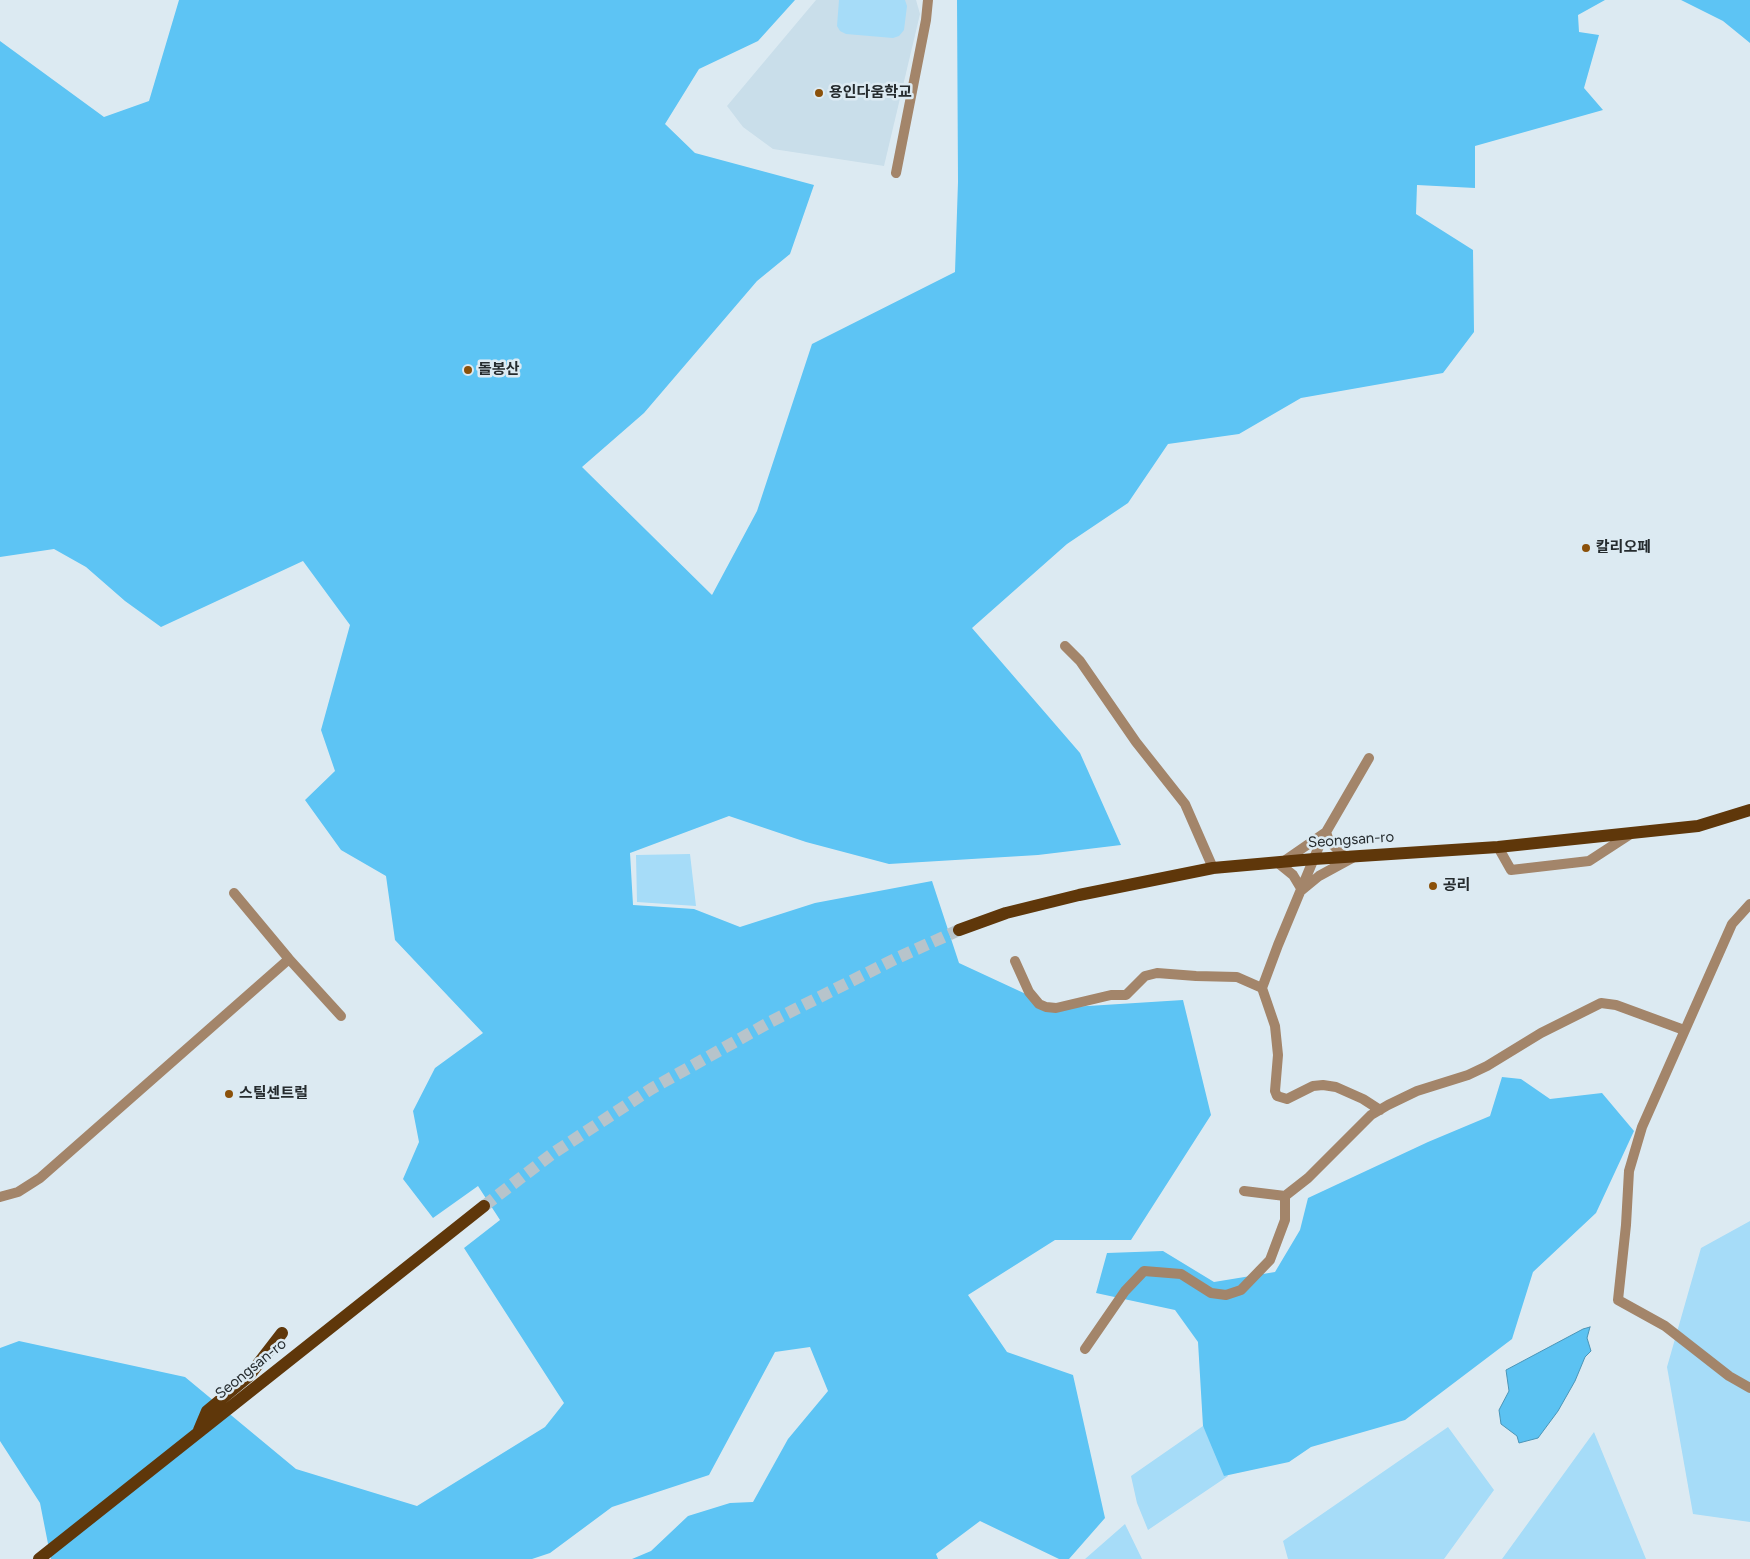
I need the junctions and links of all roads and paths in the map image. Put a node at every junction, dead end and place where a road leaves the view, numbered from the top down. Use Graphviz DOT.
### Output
graph roads {
  1 [pos="928,0"];
  2 [pos="896,173"];
  3 [pos="1065,646"];
  4 [pos="1369,758"];
  5 [pos="1750,810"];
  6 [pos="1326,832"];
  7 [pos="1632,832"];
  8 [pos="1498,847"];
  9 [pos="1350,856"];
  10 [pos="1314,859"];
  11 [pos="1280,862"];
  12 [pos="1213,868"];
  13 [pos="1302,890"];
  14 [pos="234,893"];
  15 [pos="1750,904"];
  16 [pos="959,930"];
  17 [pos="289,959"];
  18 [pos="1015,961"];
  19 [pos="1262,988"];
  20 [pos="341,1016"];
  21 [pos="1684,1030"];
  22 [pos="1380,1110"];
  23 [pos="1244,1191"];
  24 [pos="1285,1196"];
  25 [pos="0,1197"];
  26 [pos="484,1206"];
  27 [pos="282,1333"];
  28 [pos="1085,1349"];
  29 [pos="1750,1388"];
  30 [pos="198,1432"];
  31 [pos="39,1559"];
  1 -- 2 [label="street"];
  3 -- 12 [label="street"];
  4 -- 6 [label="street"];
  5 -- 7 [label="main road, Seongsan-ro"];
  6 -- 9 [label="street"];
  6 -- 10 [label="street"];
  6 -- 11 [label="street"];
  7 -- 8 [label="main road, Seongsan-ro"];
  7 -- 8 [label="street"];
  8 -- 9 [label="main road, Seongsan-ro"];
  9 -- 10 [label="main road, Seongsan-ro"];
  9 -- 13 [label="street"];
  10 -- 11 [label="main road, Seongsan-ro"];
  10 -- 13 [label="street"];
  11 -- 12 [label="main road, Seongsan-ro"];
  11 -- 13 [label="street"];
  12 -- 16 [label="main road, Seongsan-ro"];
  13 -- 19 [label="street"];
  14 -- 17 [label="street"];
  15 -- 21 [label="street"];
  17 -- 20 [label="street"];
  17 -- 25 [label="street"];
  18 -- 19 [label="street"];
  19 -- 22 [label="street"];
  21 -- 22 [label="street"];
  21 -- 29 [label="street"];
  22 -- 24 [label="street"];
  23 -- 24 [label="street"];
  24 -- 28 [label="street"];
  26 -- 30 [label="main road, Seongsan-ro"];
  27 -- 30 [label="main road"];
  30 -- 31 [label="main road, Seongsan-ro"];
}
